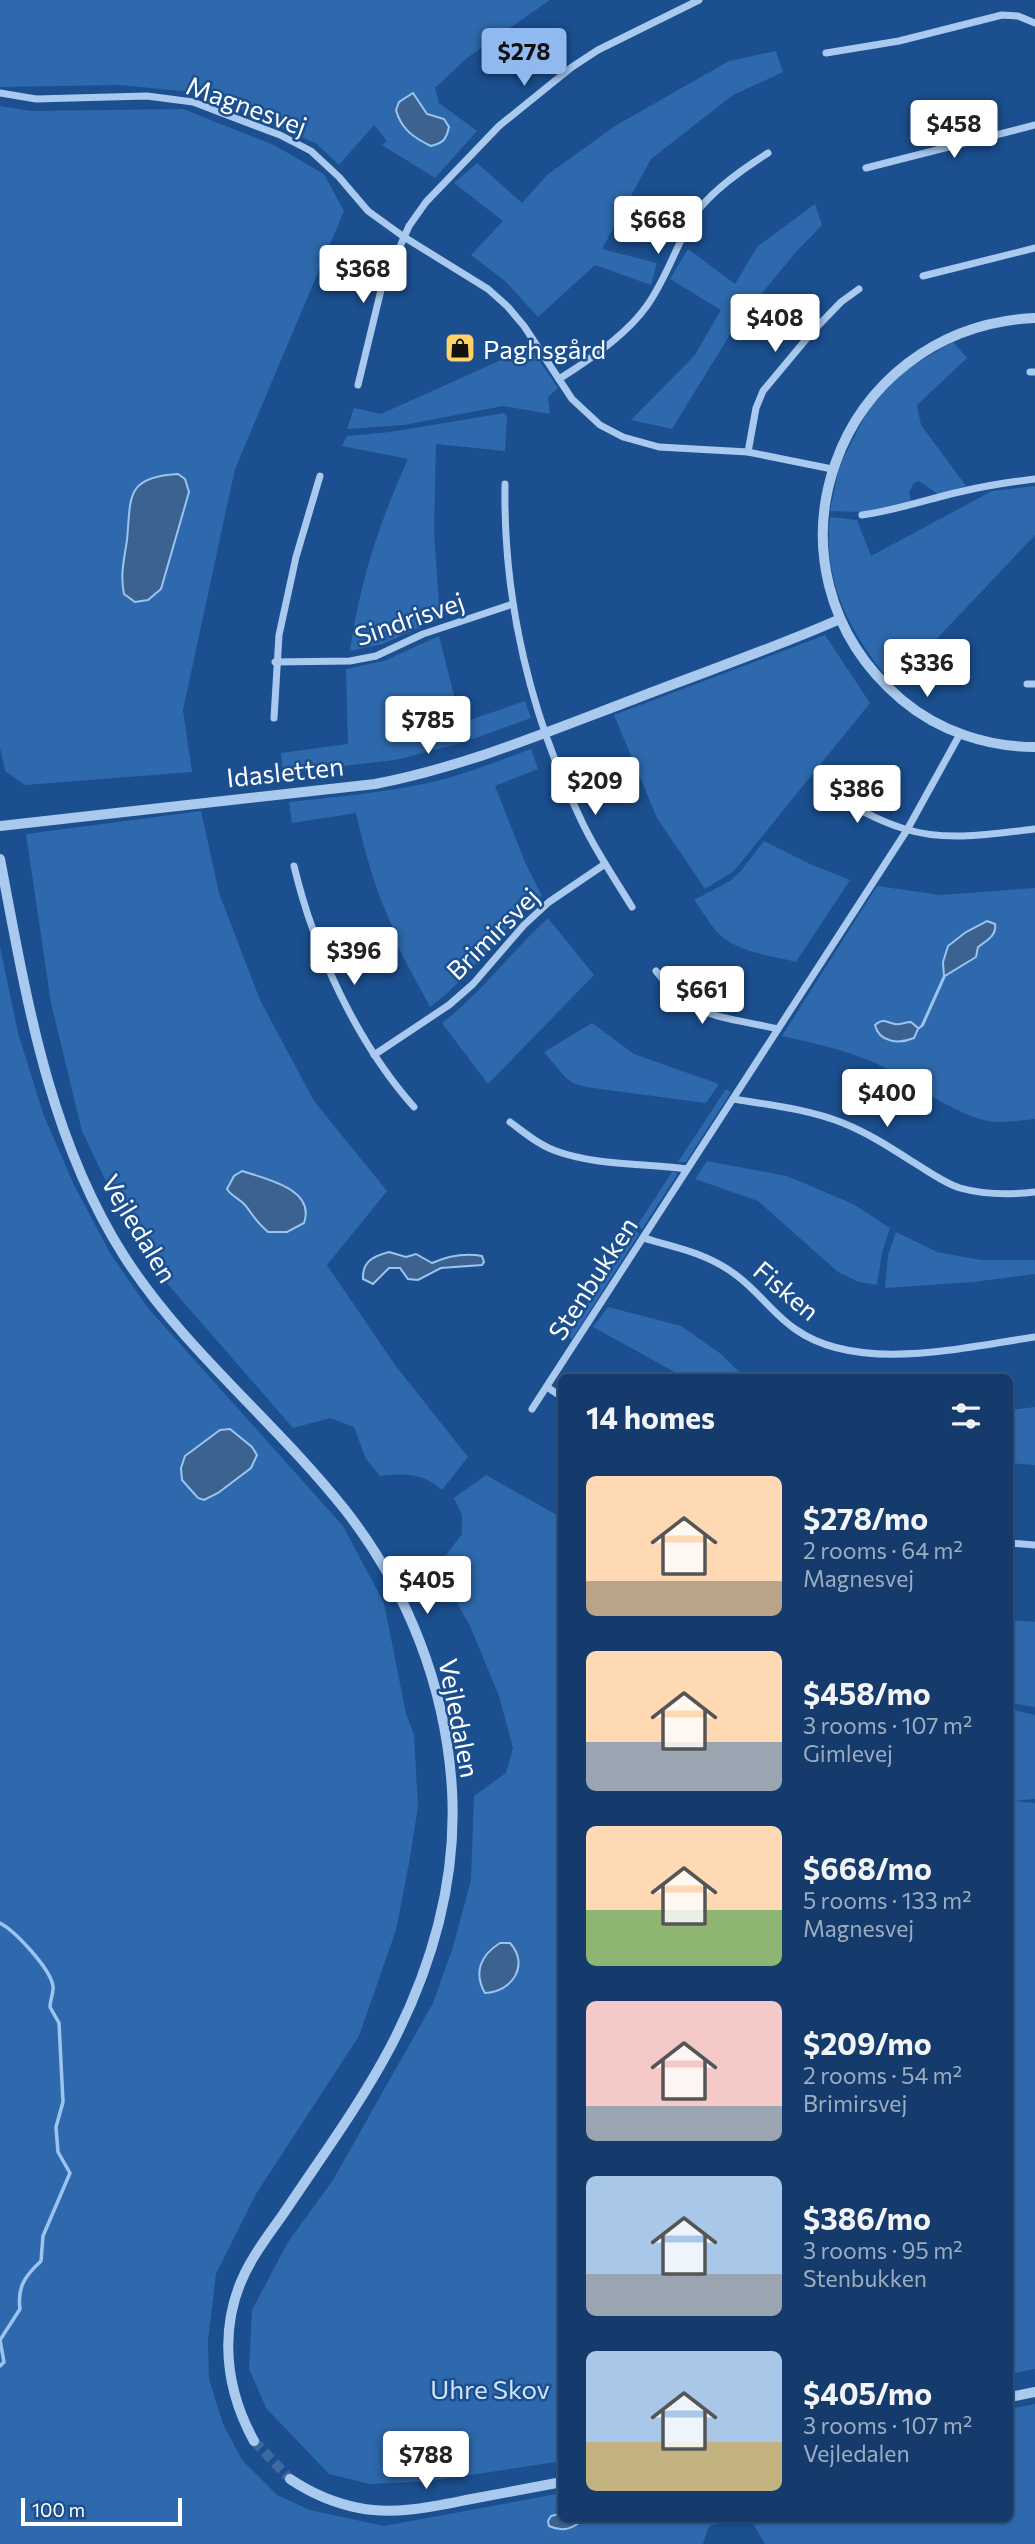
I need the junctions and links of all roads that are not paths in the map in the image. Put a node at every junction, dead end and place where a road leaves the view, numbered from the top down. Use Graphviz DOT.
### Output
graph roads {
  1 [pos="699,0"];
  2 [pos="1035,23"];
  3 [pos="826,53"];
  4 [pos="0,93"];
  5 [pos="1035,125"];
  6 [pos="768,153"];
  7 [pos="866,168"];
  8 [pos="404,237"];
  9 [pos="1035,248"];
  10 [pos="923,276"];
  11 [pos="859,289"];
  12 [pos="1035,318"];
  13 [pos="559,379"];
  14 [pos="358,385"];
  15 [pos="748,452"];
  16 [pos="832,469"];
  17 [pos="320,476"];
  18 [pos="1035,480"];
  19 [pos="505,484"];
  20 [pos="862,515"];
  21 [pos="513,604"];
  22 [pos="840,620"];
  23 [pos="275,662"];
  24 [pos="274,718"];
  25 [pos="545,733"];
  26 [pos="960,734"];
  27 [pos="1035,747"];
  28 [pos="822,788"];
  29 [pos="0,826"];
  30 [pos="1035,829"];
  31 [pos="907,830"];
  32 [pos="0,859"];
  33 [pos="604,864"];
  34 [pos="294,866"];
  35 [pos="632,906"];
  36 [pos="656,971"];
  37 [pos="778,1030"];
  38 [pos="374,1055"];
  39 [pos="733,1099"];
  40 [pos="415,1107"];
  41 [pos="510,1122"];
  42 [pos="687,1169"];
  43 [pos="1035,1192"];
  44 [pos="643,1238"];
  45 [pos="1035,1337"];
  46 [pos="547,1387"];
  47 [pos="558,1394"];
  48 [pos="532,1409"];
  49 [pos="1013,1543"];
  50 [pos="1035,1545"];
  51 [pos="1035,2392"];
  52 [pos="1013,2396"];
  53 [pos="254,2441"];
  54 [pos="290,2479"];
  55 [pos="558,2483"];
  1 -- 8 [label="street"];
  2 -- 3 [label="street"];
  4 -- 8 [label="street, Magnesvej"];
  5 -- 7 [label="street"];
  6 -- 13 [label="street"];
  8 -- 13 [label="street, Magnesvej"];
  8 -- 14 [label="street"];
  9 -- 10 [label="street"];
  11 -- 15 [label="street"];
  12 -- 16 [label="street"];
  13 -- 15 [label="street, Magnesvej"];
  15 -- 16 [label="street, Magnesvej"];
  16 -- 22 [label="street"];
  17 -- 23 [label="street"];
  18 -- 20 [label="street"];
  19 -- 21 [label="street"];
  21 -- 23 [label="street, Sindrisvej"];
  21 -- 25 [label="street"];
  22 -- 25 [label="street, Idasletten"];
  22 -- 26 [label="street"];
  23 -- 24 [label="street"];
  25 -- 29 [label="street, Idasletten"];
  25 -- 33 [label="street"];
  26 -- 27 [label="street"];
  26 -- 31 [label="street, Stenbukken"];
  28 -- 31 [label="street"];
  30 -- 31 [label="street"];
  31 -- 37 [label="street, Stenbukken"];
  32 -- 53 [label="street, Vejledalen"];
  33 -- 35 [label="street"];
  33 -- 38 [label="street, Brimirsvej"];
  34 -- 38 [label="street"];
  36 -- 37 [label="street"];
  37 -- 39 [label="street, Stenbukken"];
  38 -- 40 [label="street"];
  39 -- 42 [label="street, Stenbukken"];
  39 -- 43 [label="street"];
  41 -- 42 [label="street"];
  42 -- 44 [label="street, Stenbukken"];
  44 -- 45 [label="street, Fisken"];
  44 -- 46 [label="street, Stenbukken"];
  46 -- 47 [label="street"];
  46 -- 48 [label="street, Stenbukken"];
  49 -- 50 [label="street"];
  51 -- 52 [label="street"];
  54 -- 55 [label="street"];
}
